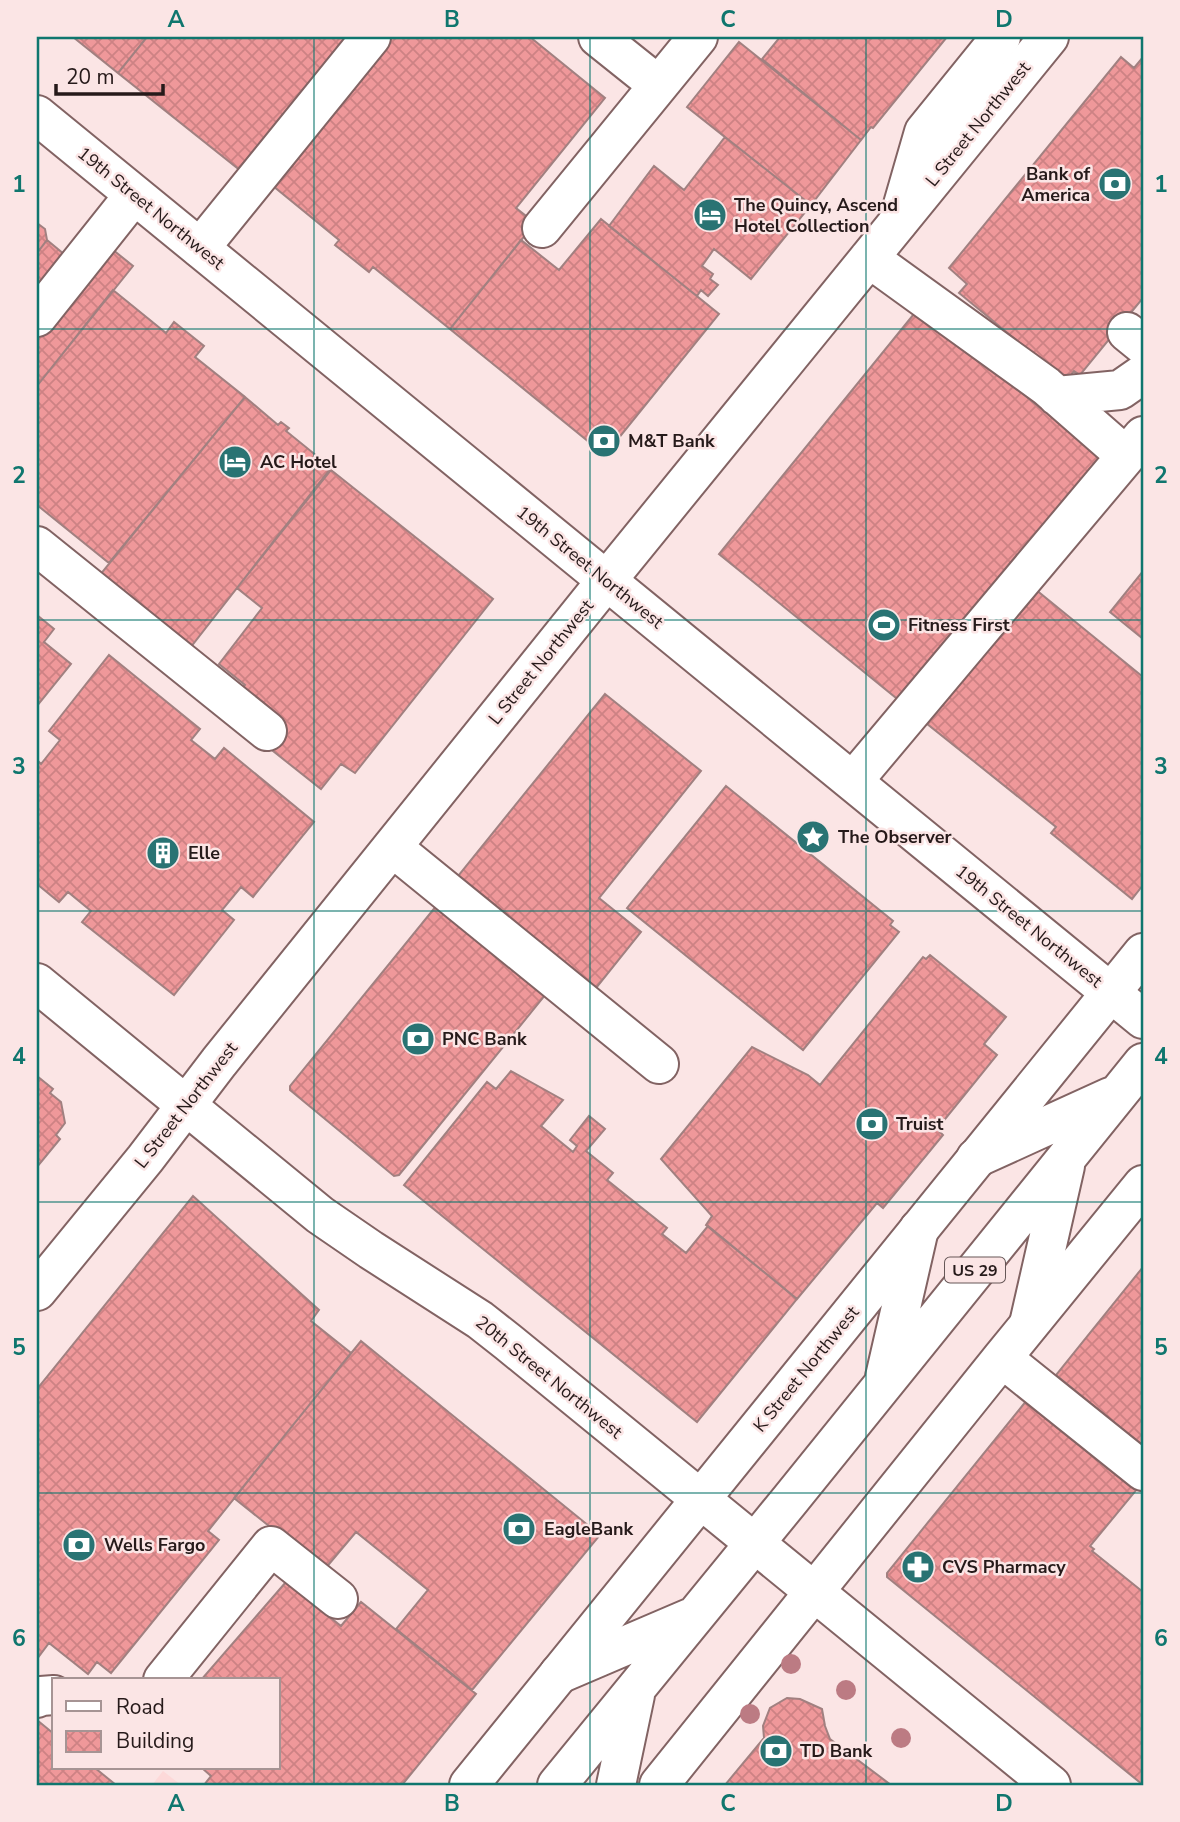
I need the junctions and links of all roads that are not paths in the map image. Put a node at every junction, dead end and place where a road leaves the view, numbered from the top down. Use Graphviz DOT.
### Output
graph roads {
  1 [pos="371,37"];
  2 [pos="598,37"];
  3 [pos="698,37"];
  4 [pos="1001,37"];
  5 [pos="1049,37"];
  6 [pos="658,85"];
  7 [pos="37,116"];
  8 [pos="134,195"];
  9 [pos="898,222"];
  10 [pos="542,228"];
  11 [pos="200,248"];
  12 [pos="869,258"];
  13 [pos="37,317"];
  14 [pos="1143,374"];
  15 [pos="1057,396"];
  16 [pos="1135,446"];
  17 [pos="37,545"];
  18 [pos="607,580"];
  19 [pos="267,731"];
  20 [pos="853,781"];
  21 [pos="392,847"];
  22 [pos="1143,953"];
  23 [pos="37,983"];
  24 [pos="1111,993"];
  25 [pos="1143,1019"];
  26 [pos="1143,1063"];
  27 [pos="659,1064"];
  28 [pos="1118,1093"];
  29 [pos="186,1105"];
  30 [pos="1067,1155"];
  31 [pos="976,1158"];
  32 [pos="1143,1185"];
  33 [pos="919,1229"];
  34 [pos="37,1291"];
  35 [pos="1029,1324"];
  36 [pos="1002,1357"];
  37 [pos="883,1386"];
  38 [pos="1143,1471"];
  39 [pos="699,1499"];
  40 [pos="754,1543"];
  41 [pos="814,1592"];
  42 [pos="338,1599"];
  43 [pos="695,1616"];
  44 [pos="559,1674"];
  45 [pos="165,1678"];
  46 [pos="636,1689"];
  47 [pos="469,1785"];
  48 [pos="557,1785"];
  49 [pos="616,1785"];
  50 [pos="659,1785"];
  51 [pos="1051,1785"];
  1 -- 11 [label="main road"];
  2 -- 6 [label="main road"];
  3 -- 6 [label="main road"];
  4 -- 9 [label="main road"];
  5 -- 9 [label="main road, L Street Northwest"];
  6 -- 10 [label="main road"];
  7 -- 8 [label="main road, 19th Street Northwest"];
  8 -- 11 [label="main road, 19th Street Northwest"];
  8 -- 13 [label="main road"];
  9 -- 12 [label="main road, L Street Northwest"];
  11 -- 18 [label="main road, 19th Street Northwest"];
  12 -- 15 [label="main road"];
  12 -- 18 [label="main road, L Street Northwest"];
  14 -- 15 [label="main road"];
  15 -- 16 [label="main road"];
  16 -- 20 [label="main road"];
  17 -- 19 [label="main road"];
  18 -- 20 [label="main road, 19th Street Northwest"];
  18 -- 21 [label="main road, L Street Northwest"];
  20 -- 24 [label="main road, 19th Street Northwest"];
  21 -- 27 [label="main road"];
  21 -- 29 [label="main road, L Street Northwest"];
  22 -- 24 [label="main road, K Street Northwest"];
  23 -- 29 [label="main road, 20th Street Northwest"];
  24 -- 25 [label="main road, 19th Street Northwest"];
  24 -- 31 [label="main road, K Street Northwest"];
  26 -- 28 [label="main road, US 29"];
  28 -- 30 [label="main road, US 29"];
  28 -- 31 [label="main road"];
  29 -- 34 [label="main road, L Street Northwest"];
  29 -- 39 [label="main road, 20th Street Northwest"];
  30 -- 35 [label="main road"];
  30 -- 37 [label="main road, US 29"];
  31 -- 33 [label="main road, K Street Northwest"];
  32 -- 35 [label="main road"];
  33 -- 37 [label="main road"];
  33 -- 39 [label="main road, K Street Northwest"];
  35 -- 36 [label="main road"];
  36 -- 38 [label="main road"];
  36 -- 41 [label="main road"];
  37 -- 40 [label="main road, US 29"];
  39 -- 40 [label="main road, 20th Street Northwest"];
  39 -- 44 [label="main road, K Street Northwest"];
  40 -- 41 [label="main road, 20th Street Northwest"];
  40 -- 43 [label="main road, US 29"];
  41 -- 50 [label="main road"];
  41 -- 51 [label="main road, 20th Street Northwest"];
  42 -- 45 [label="main road"];
  43 -- 44 [label="main road"];
  43 -- 46 [label="main road, US 29"];
  44 -- 47 [label="main road, K Street Northwest"];
  46 -- 48 [label="main road, US 29"];
  46 -- 49 [label="main road"];
}
